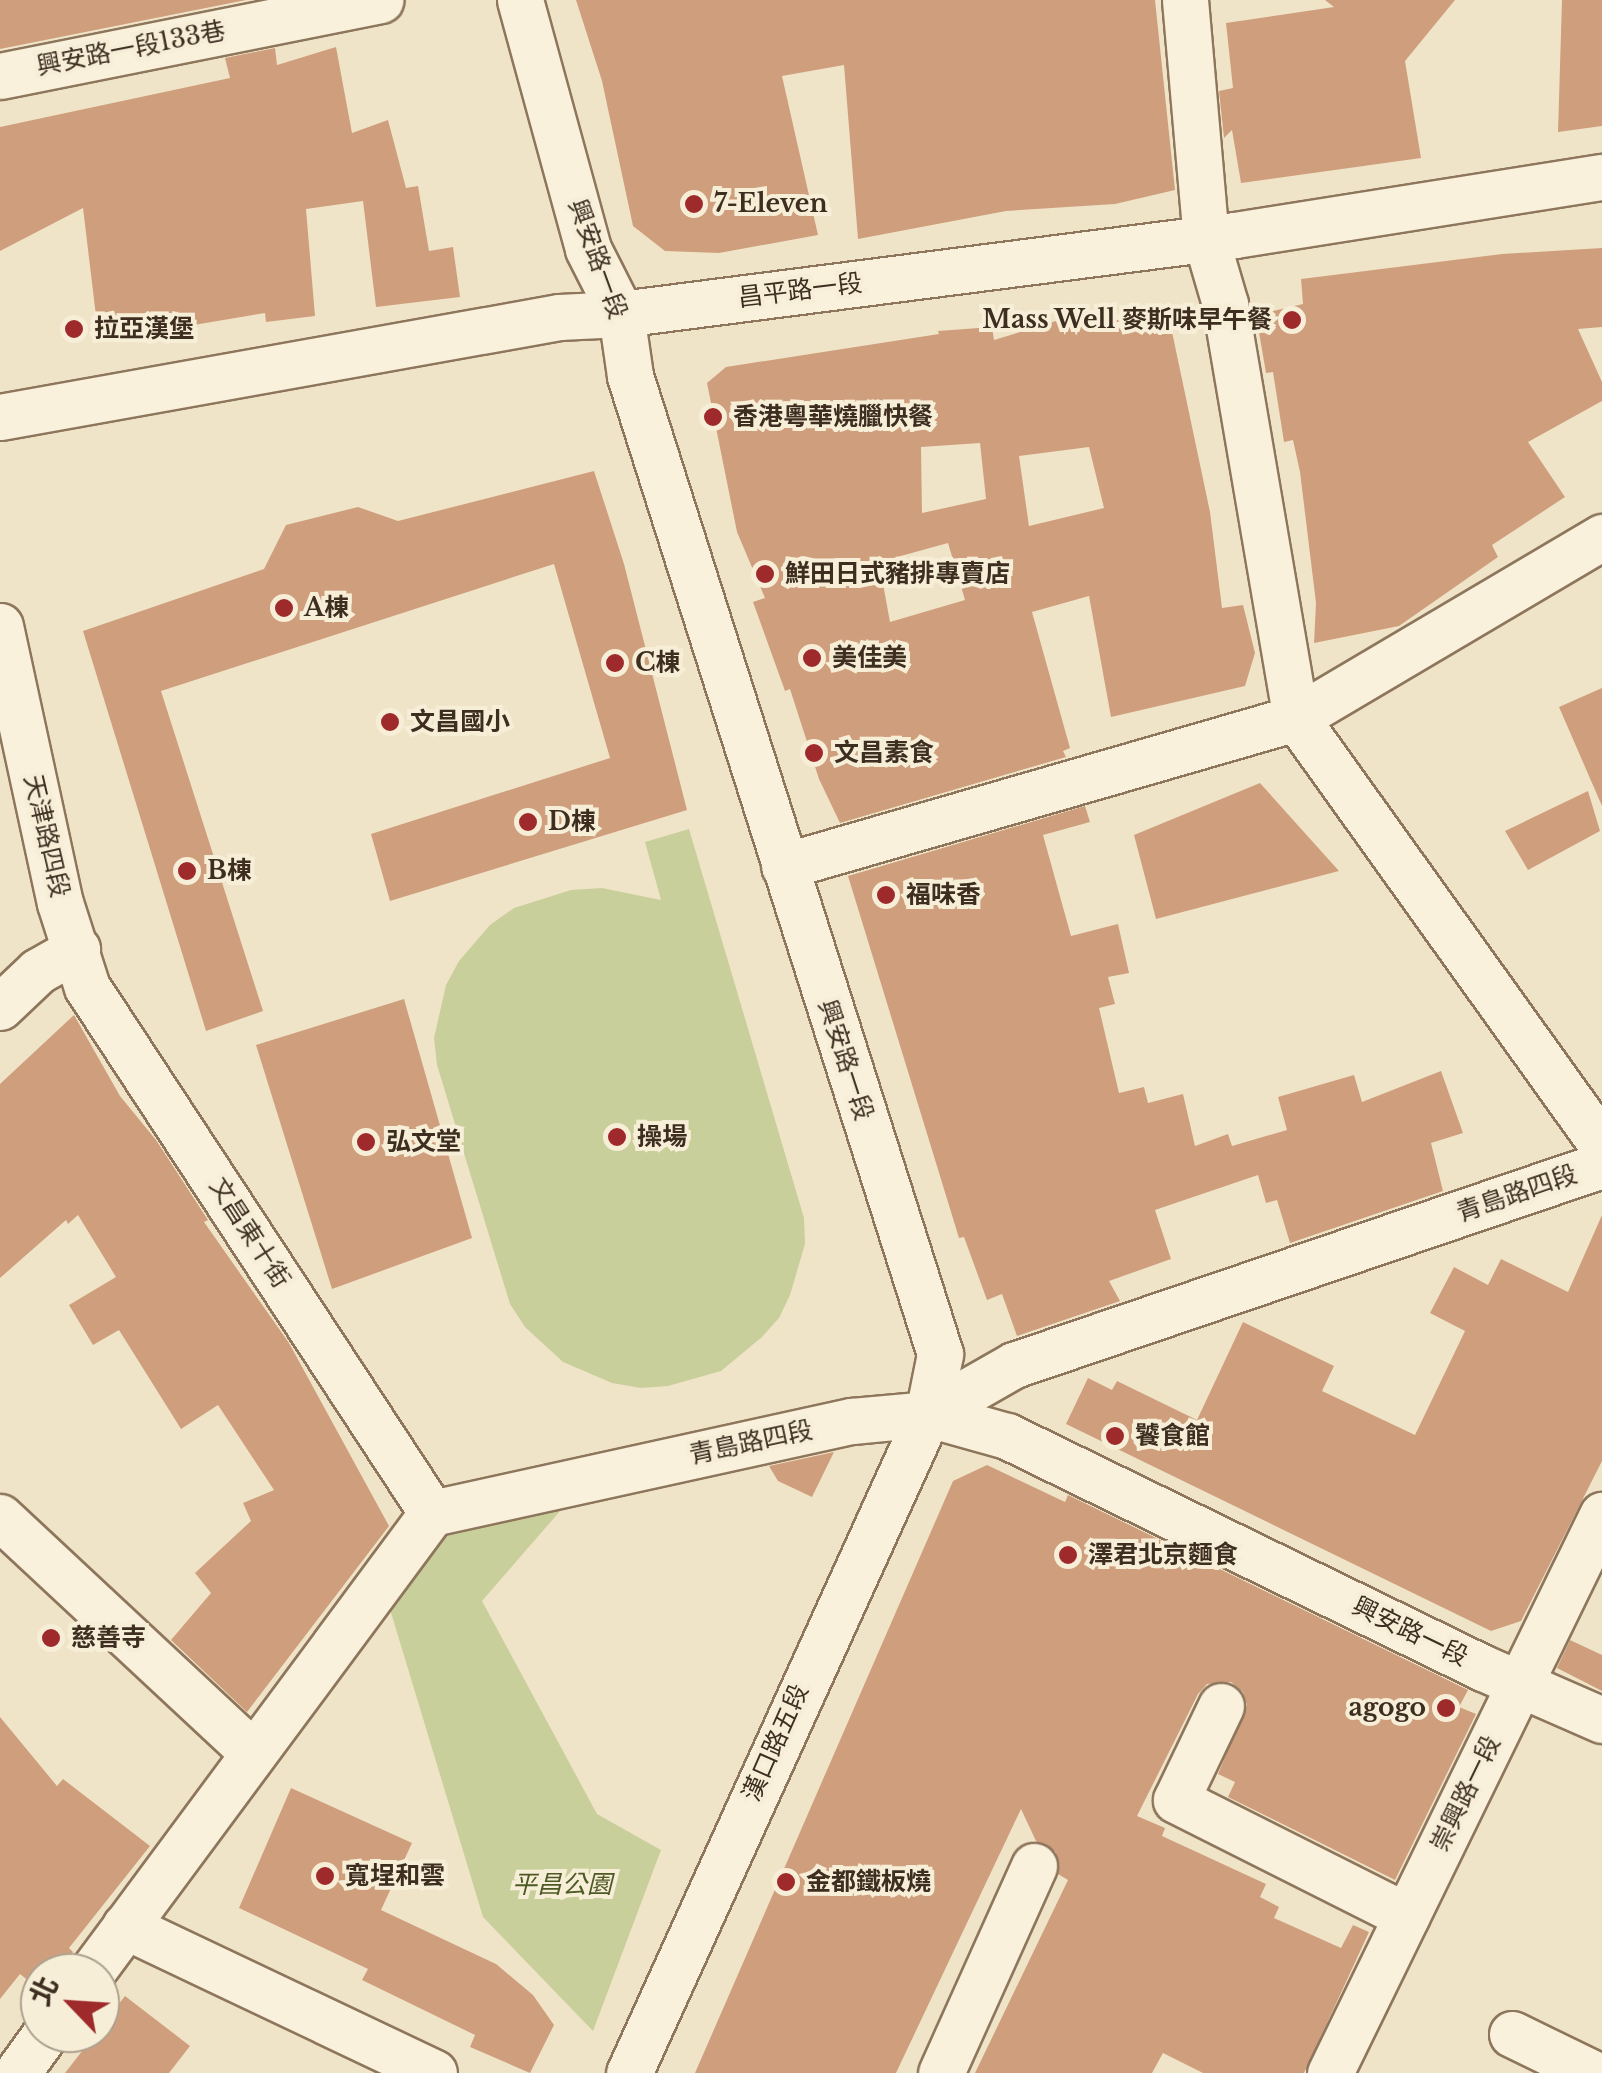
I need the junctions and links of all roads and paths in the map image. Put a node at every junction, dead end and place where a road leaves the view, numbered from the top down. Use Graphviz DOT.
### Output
graph roads {
  1 [pos="380,0"];
  2 [pos="520,0"];
  3 [pos="1186,0"];
  4 [pos="0,76"];
  5 [pos="1602,177"];
  6 [pos="1206,238"];
  7 [pos="620,314"];
  8 [pos="0,417"];
  9 [pos="1602,537"];
  10 [pos="0,626"];
  11 [pos="1296,718"];
  12 [pos="784,866"];
  13 [pos="77,948"];
  14 [pos="0,1007"];
  15 [pos="1602,1145"];
  16 [pos="1602,1166"];
  17 [pos="928,1414"];
  18 [pos="432,1513"];
  19 [pos="1602,1515"];
  20 [pos="0,1517"];
  21 [pos="1520,1682"];
  22 [pos="1222,1706"];
  23 [pos="1602,1720"];
  24 [pos="252,1752"];
  25 [pos="1034,1866"];
  26 [pos="1406,1916"];
  27 [pos="126,1926"];
  28 [pos="106,1953"];
  29 [pos="1512,2034"];
  30 [pos="434,2073"];
  31 [pos="629,2073"];
  32 [pos="941,2073"];
  33 [pos="1330,2073"];
  34 [pos="1592,2073"];
  1 -- 4 [label="street, 興安路一段133巷"];
  2 -- 7 [label="street, 興安路一段"];
  3 -- 6 [label="street"];
  5 -- 6 [label="street, 昌平路一段"];
  6 -- 7 [label="street, 昌平路一段"];
  6 -- 11 [label="street"];
  7 -- 8 [label="street, 昌平路一段"];
  7 -- 12 [label="street, 興安路一段"];
  9 -- 11 [label="street"];
  10 -- 13 [label="street, 天津路四段"];
  11 -- 12 [label="street"];
  11 -- 15 [label="street"];
  12 -- 17 [label="street, 興安路一段"];
  13 -- 14 [label="street"];
  13 -- 18 [label="street, 文昌東十街"];
  16 -- 17 [label="street, 青島路四段"];
  17 -- 18 [label="street, 青島路四段"];
  17 -- 21 [label="street, 興安路一段"];
  17 -- 31 [label="street, 漢口路五段"];
  18 -- 24 [label="street"];
  19 -- 21 [label="street, 崇興路一段"];
  20 -- 24 [label="street"];
  21 -- 23 [label="street, 興安路一段"];
  21 -- 26 [label="street, 崇興路一段"];
  22 -- 26 [label="street"];
  24 -- 27 [label="street"];
  25 -- 32 [label="street"];
  26 -- 33 [label="street, 崇興路一段"];
  27 -- 28 [label="street"];
  27 -- 30 [label="street"];
  29 -- 34 [label="street"];
}
